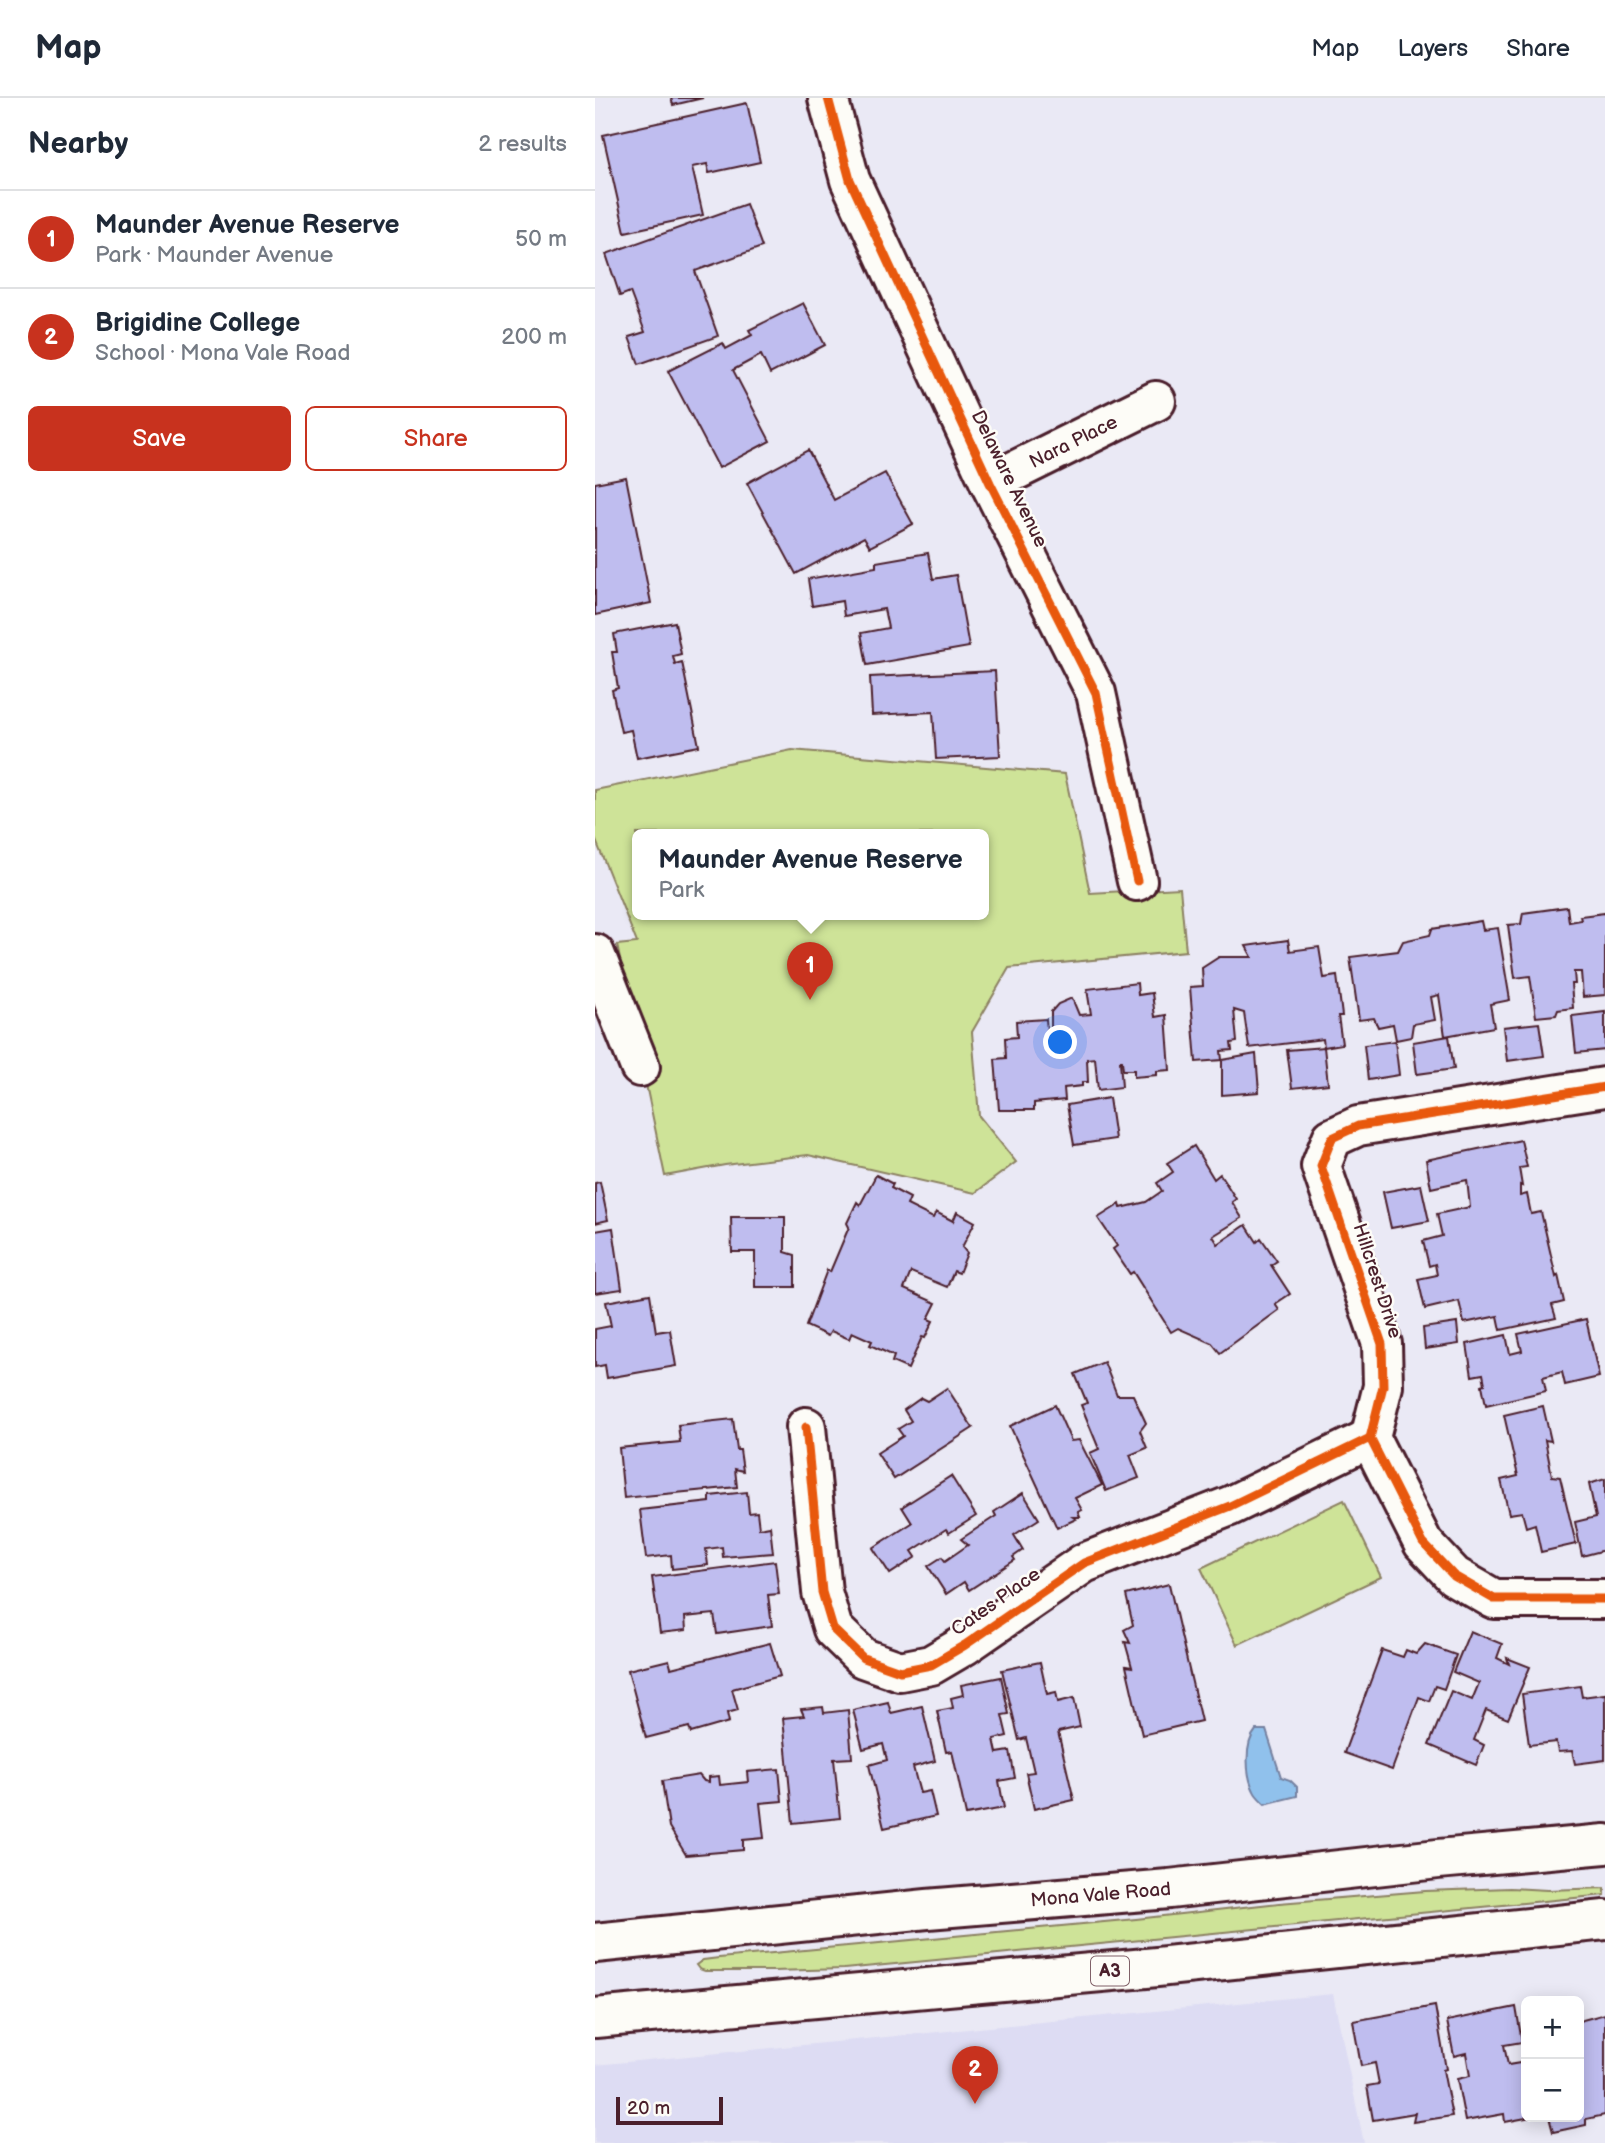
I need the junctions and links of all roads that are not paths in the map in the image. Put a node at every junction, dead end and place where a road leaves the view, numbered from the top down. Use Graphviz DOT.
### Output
graph roads {
  1 [pos="828,98"];
  2 [pos="1156,401"];
  3 [pos="990,483"];
  4 [pos="1137,881"];
  5 [pos="595,954"];
  6 [pos="640,1067"];
  7 [pos="1605,1087"];
  8 [pos="806,1427"];
  9 [pos="1370,1437"];
  10 [pos="1605,1599"];
  11 [pos="1605,1844"];
  12 [pos="1605,1920"];
  13 [pos="595,1943"];
  14 [pos="595,2018"];
  1 -- 3 [label="main road, Delaware Avenue"];
  2 -- 3 [label="main road, Nara Place"];
  3 -- 4 [label="main road, Delaware Avenue"];
  5 -- 6 [label="main road"];
  7 -- 9 [label="main road, Hillcrest Drive"];
  8 -- 9 [label="main road, Cates Place"];
  9 -- 10 [label="main road"];
  11 -- 13 [label="main road, Mona Vale Road"];
  12 -- 14 [label="main road, A3"];
}
